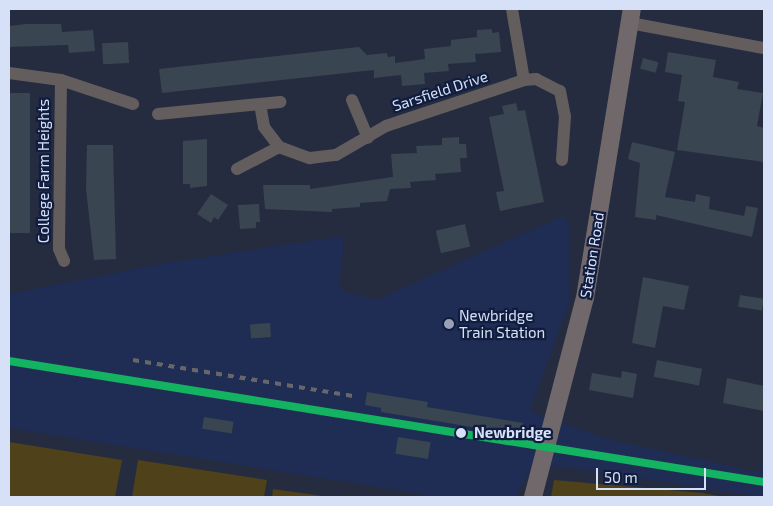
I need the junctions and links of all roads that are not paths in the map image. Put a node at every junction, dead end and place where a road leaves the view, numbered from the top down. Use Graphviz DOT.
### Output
graph roads {
  1 [pos="512,9"];
  2 [pos="631,16"];
  3 [pos="764,48"];
  4 [pos="9,73"];
  5 [pos="61,80"];
  6 [pos="524,80"];
  7 [pos="352,100"];
  8 [pos="280,102"];
  9 [pos="133,104"];
  10 [pos="260,104"];
  11 [pos="158,114"];
  12 [pos="368,138"];
  13 [pos="279,147"];
  14 [pos="562,160"];
  15 [pos="237,169"];
  16 [pos="64,260"];
  17 [pos="534,497"];
  1 -- 6 [label="street"];
  2 -- 3 [label="street"];
  2 -- 17 [label="main road, Station Road"];
  4 -- 5 [label="street"];
  5 -- 9 [label="street"];
  5 -- 16 [label="street, College Farm Heights"];
  6 -- 12 [label="street, Sarsfield Drive"];
  6 -- 14 [label="street, Sarsfield Drive"];
  7 -- 12 [label="street"];
  8 -- 10 [label="street"];
  10 -- 11 [label="street"];
  10 -- 13 [label="street"];
  12 -- 13 [label="street, Sarsfield Drive"];
  13 -- 15 [label="street"];
}
